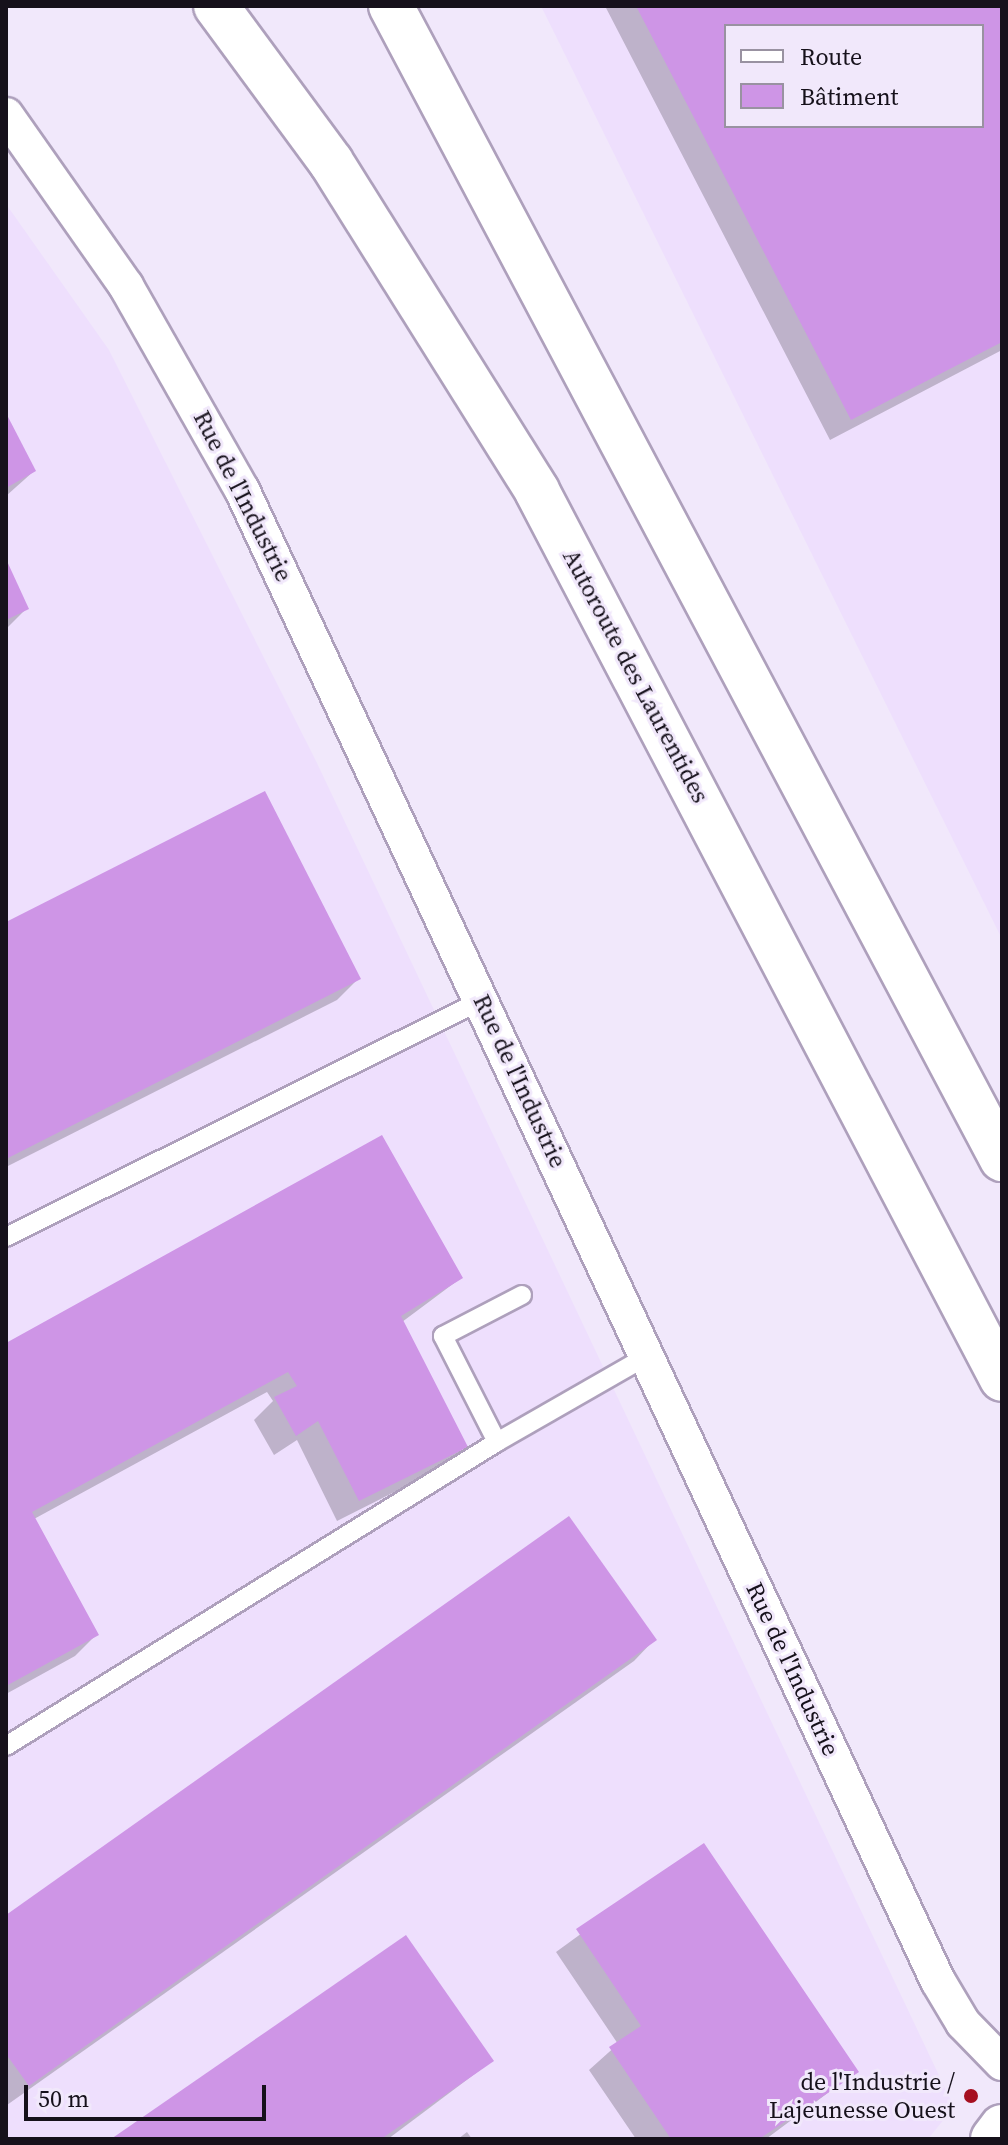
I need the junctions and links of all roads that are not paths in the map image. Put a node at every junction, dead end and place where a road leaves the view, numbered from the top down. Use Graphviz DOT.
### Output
graph roads {
  1 [pos="216,6"];
  2 [pos="237,6"];
  3 [pos="393,9"];
  4 [pos="299,113"];
  5 [pos="6,115"];
  6 [pos="482,1000"];
  7 [pos="1002,1159"];
  8 [pos="6,1237"];
  9 [pos="522,1295"];
  10 [pos="647,1356"];
  11 [pos="1002,1379"];
  12 [pos="497,1442"];
  13 [pos="6,1746"];
  14 [pos="1002,2063"];
  15 [pos="1002,2127"];
  16 [pos="993,2139"];
  1 -- 4 [label="main road, Autoroute des Laurentides"];
  2 -- 4 [label="main road"];
  3 -- 7 [label="main road"];
  4 -- 11 [label="main road, Autoroute des Laurentides"];
  5 -- 6 [label="street, Rue de l'Industrie"];
  6 -- 8 [label="lane"];
  6 -- 10 [label="street, Rue de l'Industrie"];
  9 -- 12 [label="lane"];
  10 -- 12 [label="lane"];
  10 -- 14 [label="street, Rue de l'Industrie"];
  12 -- 13 [label="lane"];
  15 -- 16 [label="main road"];
}
